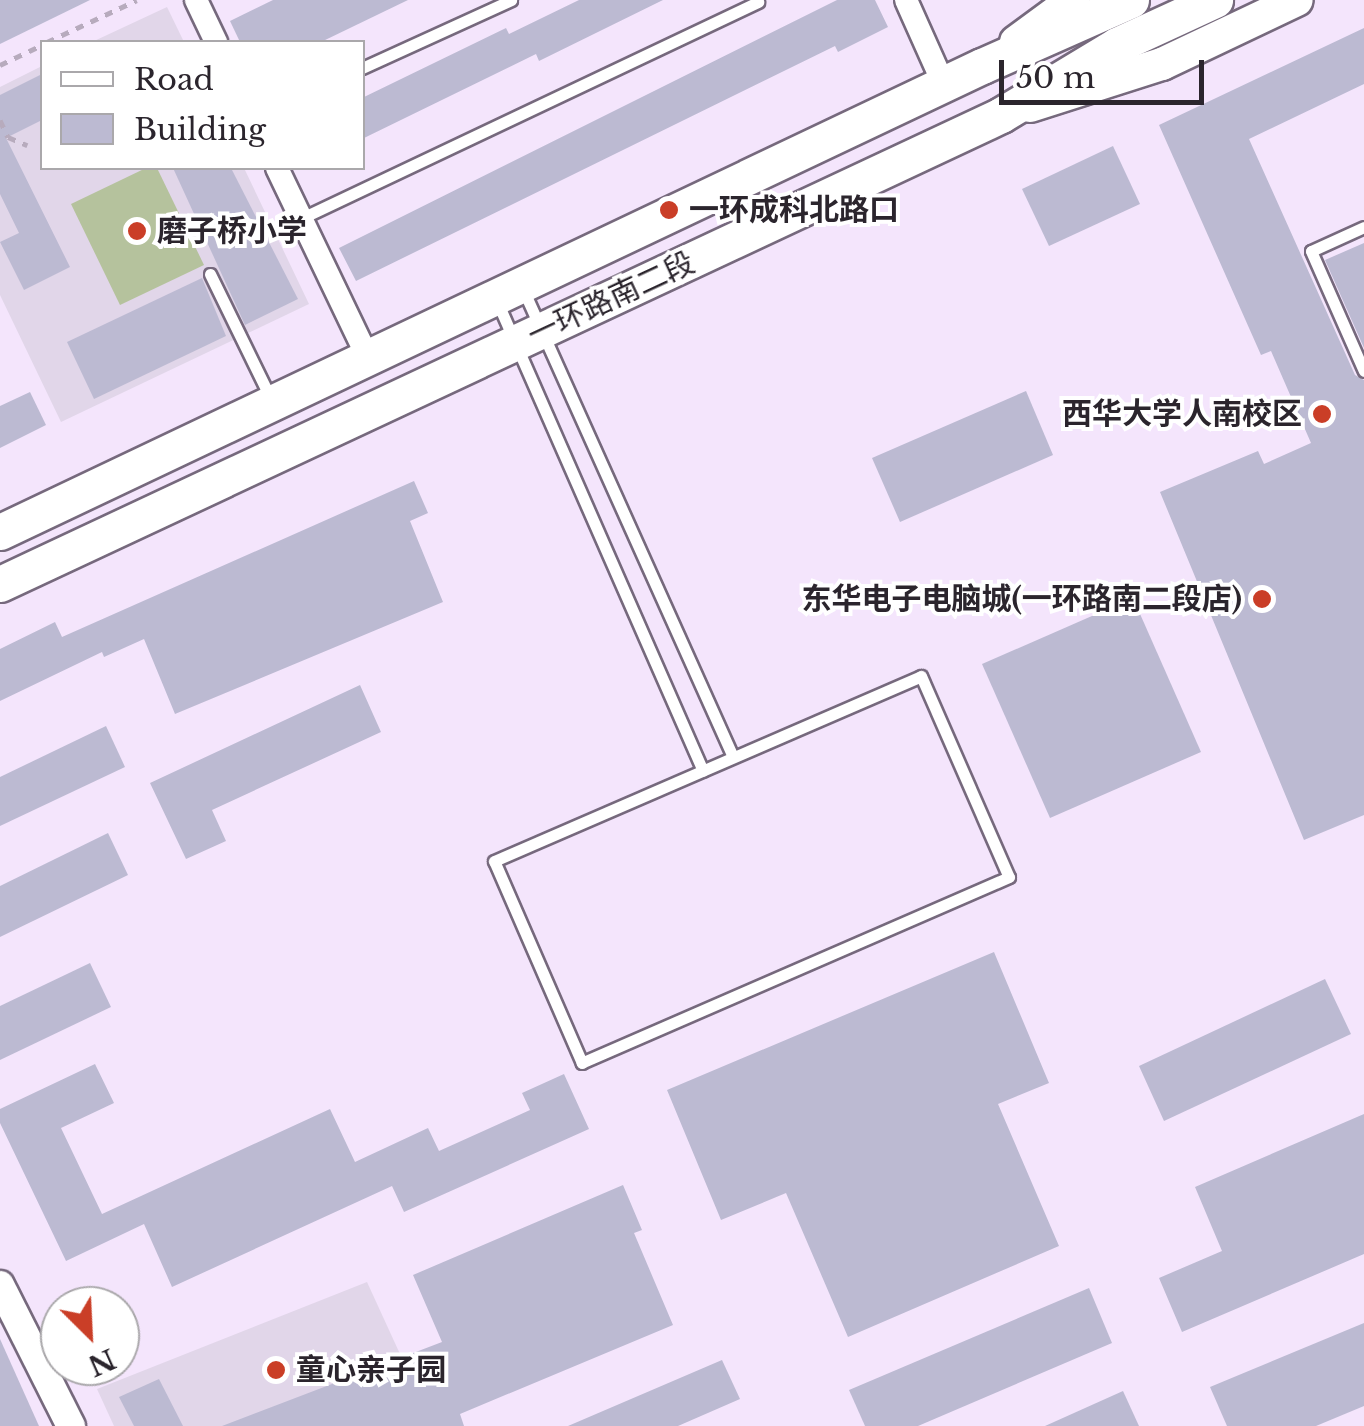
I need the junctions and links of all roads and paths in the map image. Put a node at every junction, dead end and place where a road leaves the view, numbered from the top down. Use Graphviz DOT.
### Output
graph roads {
  1 [pos="138,0"];
  2 [pos="196,0"];
  3 [pos="511,0"];
  4 [pos="906,0"];
  5 [pos="1073,0"];
  6 [pos="1132,0"];
  7 [pos="1215,0"];
  8 [pos="1297,0"];
  9 [pos="758,2"];
  10 [pos="53,40"];
  11 [pos="215,40"];
  12 [pos="40,46"];
  13 [pos="0,65"];
  14 [pos="982,66"];
  15 [pos="365,67"];
  16 [pos="944,85"];
  17 [pos="1002,115"];
  18 [pos="0,120"];
  19 [pos="28,145"];
  20 [pos="278,170"];
  21 [pos="302,218"];
  22 [pos="1364,228"];
  23 [pos="210,274"];
  24 [pos="509,293"];
  25 [pos="529,338"];
  26 [pos="369,360"];
  27 [pos="1364,372"];
  28 [pos="274,404"];
  29 [pos="0,532"];
  30 [pos="0,584"];
  31 [pos="734,757"];
  32 [pos="703,770"];
  33 [pos="0,1285"];
  34 [pos="71,1426"];
  1 -- 10 [label="path"];
  2 -- 11 [label="street"];
  3 -- 15 [label="lane"];
  4 -- 16 [label="street"];
  5 -- 14 [label="main road"];
  6 -- 14 [label="main road, 一环路南二段"];
  7 -- 17 [label="main road, 一环路南二段"];
  8 -- 17 [label="main road"];
  9 -- 21 [label="lane"];
  12 -- 13 [label="path"];
  14 -- 16 [label="main road, 一环路南二段"];
  16 -- 24 [label="main road, 一环路南二段"];
  17 -- 25 [label="main road, 一环路南二段"];
  18 -- 19 [label="path"];
  20 -- 21 [label="street"];
  21 -- 26 [label="street"];
  22 -- 27 [label="lane"];
  23 -- 28 [label="lane"];
  24 -- 25 [label="lane"];
  24 -- 25 [label="lane"];
  24 -- 26 [label="main road, 一环路南二段"];
  25 -- 30 [label="main road, 一环路南二段"];
  25 -- 31 [label="lane"];
  25 -- 32 [label="lane"];
  26 -- 28 [label="main road, 一环路南二段"];
  28 -- 29 [label="main road, 一环路南二段"];
  31 -- 32 [label="lane"];
  31 -- 32 [label="lane"];
  33 -- 34 [label="street"];
}
